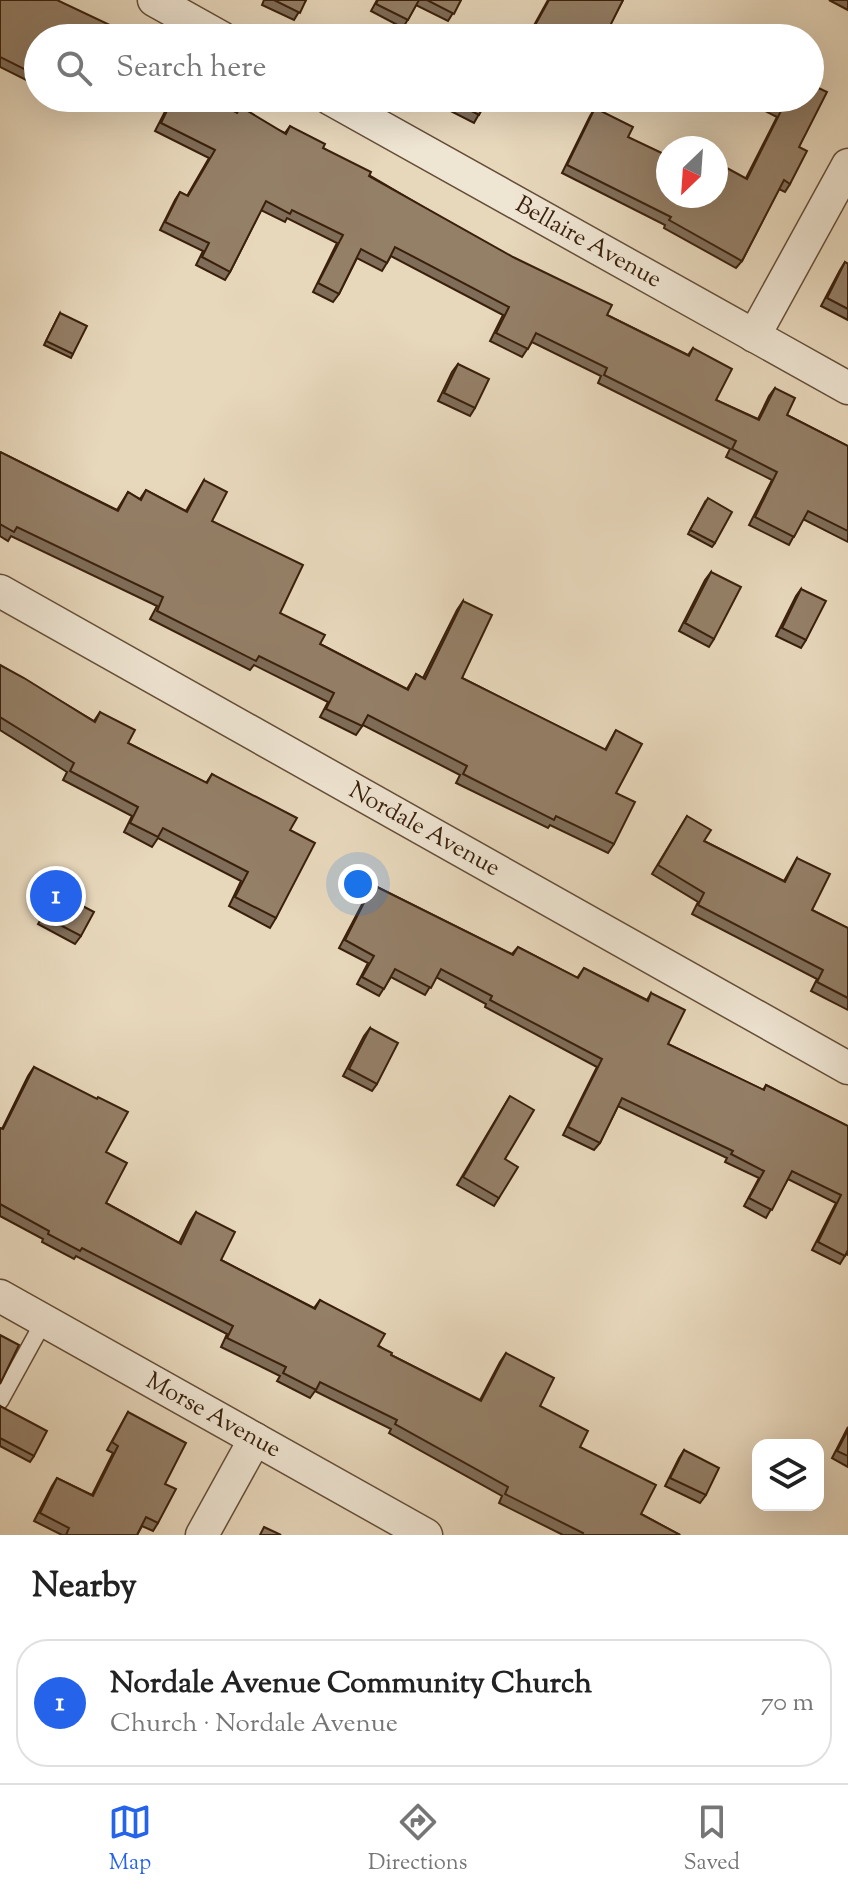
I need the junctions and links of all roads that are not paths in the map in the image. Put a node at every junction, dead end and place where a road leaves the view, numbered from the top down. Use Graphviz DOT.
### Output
graph roads {
  1 [pos="154,0"];
  2 [pos="197,24"];
  3 [pos="354,112"];
  4 [pos="848,165"];
  5 [pos="754,336"];
  6 [pos="848,388"];
  7 [pos="0,591"];
  8 [pos="848,1068"];
  9 [pos="0,1296"];
  10 [pos="44,1321"];
  11 [pos="0,1401"];
  12 [pos="255,1439"];
  13 [pos="202,1535"];
  14 [pos="426,1535"];
  1 -- 2 [label="street"];
  3 -- 5 [label="street, Bellaire Avenue"];
  4 -- 5 [label="street"];
  5 -- 6 [label="street, Bellaire Avenue"];
  7 -- 8 [label="street, Nordale Avenue"];
  9 -- 10 [label="street, Morse Avenue"];
  10 -- 11 [label="lane"];
  10 -- 12 [label="street, Morse Avenue"];
  12 -- 13 [label="street"];
  12 -- 14 [label="street, Morse Avenue"];
}
